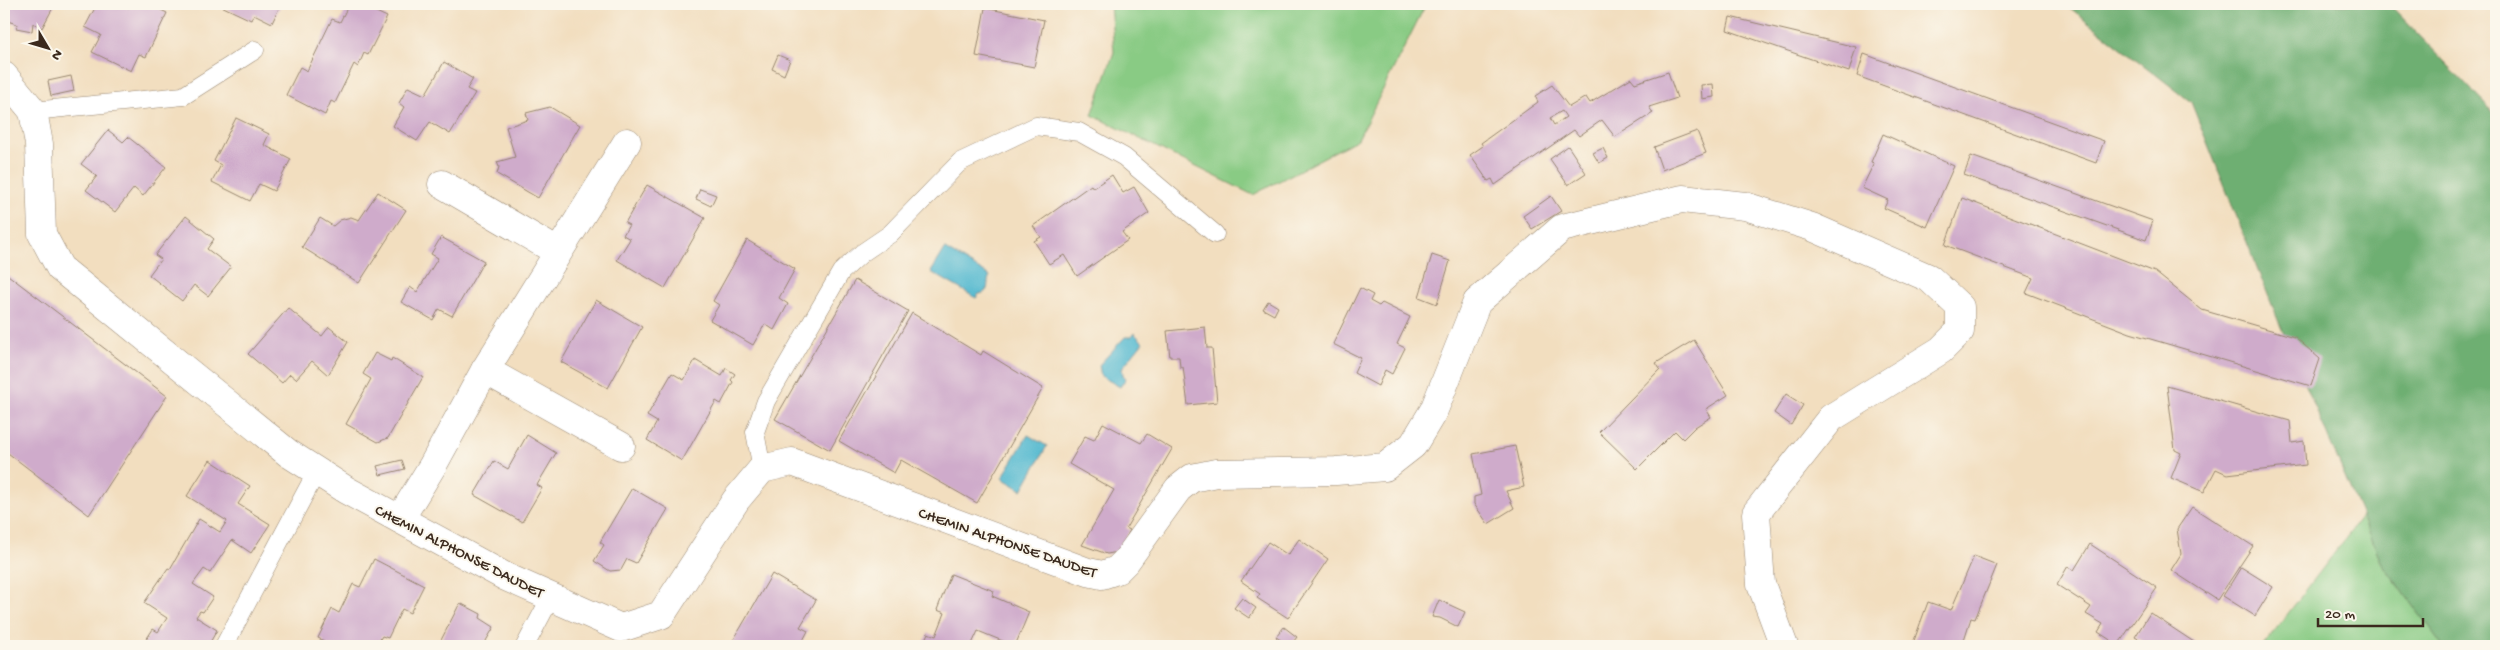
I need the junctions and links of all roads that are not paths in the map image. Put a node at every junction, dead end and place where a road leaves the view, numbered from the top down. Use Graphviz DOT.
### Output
graph roads {
  1 [pos="255,50"];
  2 [pos="4,76"];
  3 [pos="33,110"];
  4 [pos="626,142"];
  5 [pos="442,184"];
  6 [pos="1215,234"];
  7 [pos="558,252"];
  8 [pos="485,370"];
  9 [pos="621,446"];
  10 [pos="762,468"];
  11 [pos="316,471"];
  12 [pos="400,519"];
  13 [pos="551,597"];
  14 [pos="224,646"];
  15 [pos="525,646"];
  16 [pos="1784,646"];
  1 -- 3 [label="lane"];
  2 -- 3 [label="street"];
  3 -- 11 [label="street, CHEMIN ALPHONSE DAUDET"];
  4 -- 7 [label="street"];
  5 -- 7 [label="street"];
  6 -- 10 [label="lane"];
  7 -- 8 [label="street"];
  8 -- 9 [label="street"];
  8 -- 12 [label="street"];
  10 -- 13 [label="street, CHEMIN ALPHONSE DAUDET"];
  10 -- 16 [label="street, CHEMIN ALPHONSE DAUDET"];
  11 -- 12 [label="street, CHEMIN ALPHONSE DAUDET"];
  11 -- 14 [label="lane"];
  12 -- 13 [label="street, CHEMIN ALPHONSE DAUDET"];
  13 -- 15 [label="lane"];
}
